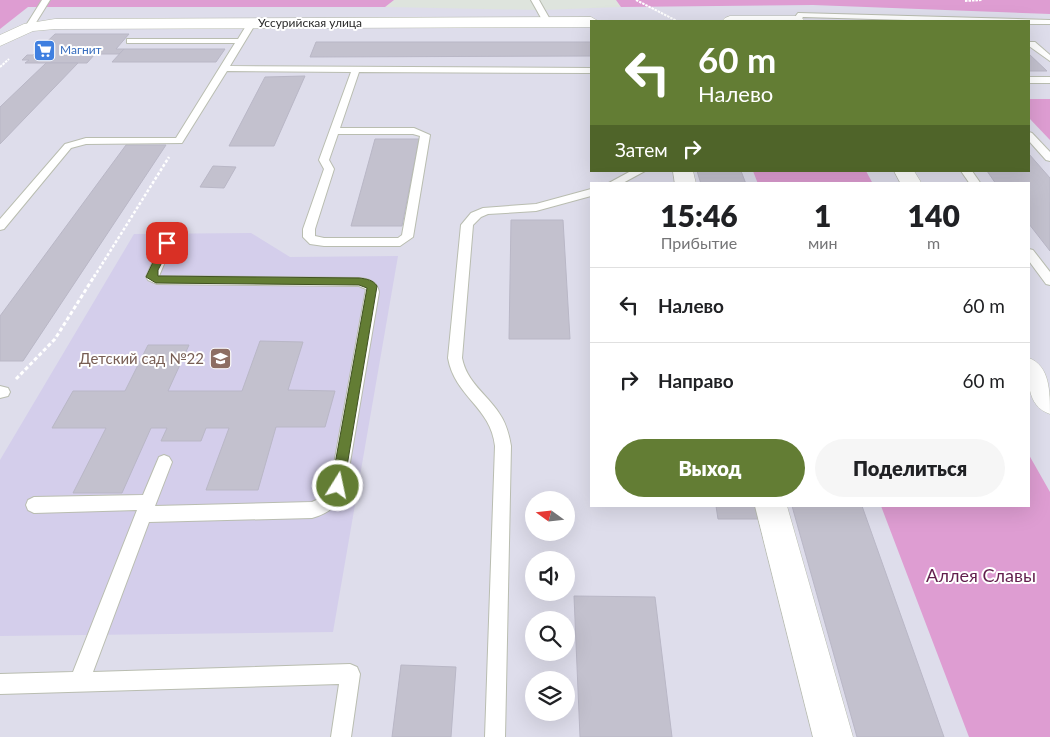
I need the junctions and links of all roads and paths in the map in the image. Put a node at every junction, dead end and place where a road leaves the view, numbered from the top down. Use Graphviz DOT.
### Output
graph roads {
  1 [pos="46,0"];
  2 [pos="535,0"];
  3 [pos="636,0"];
  4 [pos="675,20"];
  5 [pos="797,20"];
  6 [pos="979,20"];
  7 [pos="1030,21"];
  8 [pos="590,22"];
  9 [pos="1050,22"];
  10 [pos="548,23"];
  11 [pos="252,24"];
  12 [pos="29,27"];
  13 [pos="0,41"];
  14 [pos="130,41"];
  15 [pos="241,41"];
  16 [pos="1030,44"];
  17 [pos="1050,59"];
  18 [pos="224,68"];
  19 [pos="356,69"];
  20 [pos="590,70"];
  21 [pos="1030,80"];
  22 [pos="1050,80"];
  23 [pos="334,131"];
  24 [pos="1030,136"];
  25 [pos="179,141"];
  26 [pos="1050,158"];
  27 [pos="638,172"];
  28 [pos="967,172"];
  29 [pos="616,182"];
  30 [pos="974,182"];
  31 [pos="590,192"];
  32 [pos="0,226"];
  33 [pos="167,243"];
  34 [pos="1030,254"];
  35 [pos="1050,281"];
  36 [pos="1030,371"];
  37 [pos="1,392"];
  38 [pos="1050,402"];
  39 [pos="164,462"];
  40 [pos="34,505"];
  41 [pos="772,507"];
  42 [pos="146,508"];
  43 [pos="79,682"];
  44 [pos="0,684"];
  45 [pos="341,737"];
  46 [pos="495,737"];
  47 [pos="833,737"];
  1 -- 12 [label="lane"];
  2 -- 10 [label="lane"];
  3 -- 4 [label="path"];
  5 -- 6 [label="lane"];
  7 -- 9 [label="lane"];
  8 -- 10 [label="street, Уссурийская улица"];
  10 -- 11 [label="street, Уссурийская улица"];
  11 -- 12 [label="street, Уссурийская улица"];
  11 -- 15 [label="lane"];
  12 -- 13 [label="street, Уссурийская улица"];
  14 -- 15 [label="lane"];
  15 -- 18 [label="lane"];
  16 -- 17 [label="lane"];
  18 -- 19 [label="lane"];
  18 -- 25 [label="lane"];
  19 -- 20 [label="lane"];
  19 -- 23 [label="lane"];
  21 -- 22 [label="lane"];
  23 -- 23 [label="lane"];
  24 -- 26 [label="lane"];
  25 -- 32 [label="lane"];
  25 -- 37 [label="path"];
  27 -- 29 [label="lane"];
  28 -- 30 [label="lane"];
  31 -- 46 [label="lane"];
  33 -- 42 [label="lane"];
  34 -- 35 [label="lane"];
  36 -- 38 [label="street"];
  39 -- 42 [label="lane"];
  40 -- 42 [label="lane"];
  41 -- 47 [label="street"];
  42 -- 43 [label="lane"];
  43 -- 44 [label="lane"];
  43 -- 45 [label="lane"];
}
